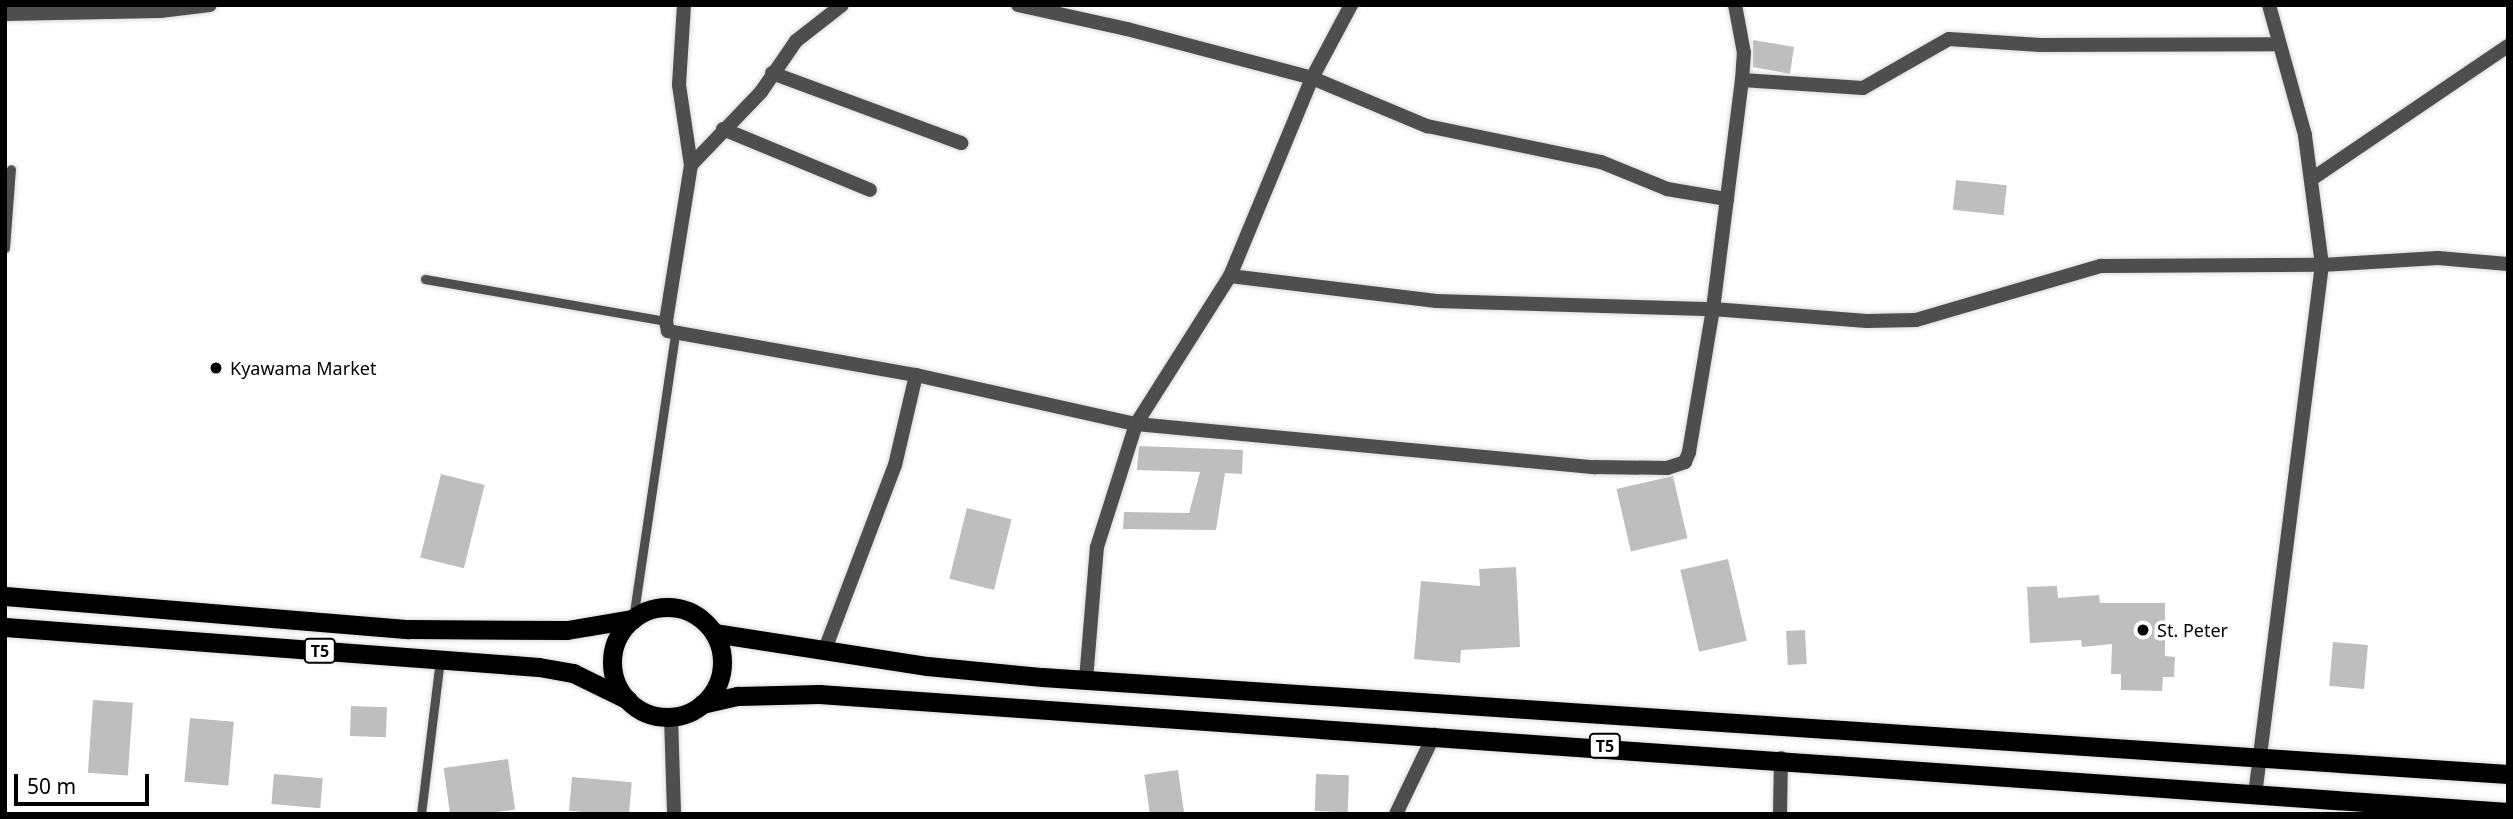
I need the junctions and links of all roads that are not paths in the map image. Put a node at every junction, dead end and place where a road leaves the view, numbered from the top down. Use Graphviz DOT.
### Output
graph roads {
  1 [pos="210,5"];
  2 [pos="684,5"];
  3 [pos="842,5"];
  4 [pos="1018,5"];
  5 [pos="1351,5"];
  6 [pos="1735,5"];
  7 [pos="2269,5"];
  8 [pos="5,14"];
  9 [pos="2279,44"];
  10 [pos="2508,46"];
  11 [pos="772,73"];
  12 [pos="1311,78"];
  13 [pos="1742,80"];
  14 [pos="723,128"];
  15 [pos="961,143"];
  16 [pos="691,164"];
  17 [pos="11,169"];
  18 [pos="2313,178"];
  19 [pos="870,190"];
  20 [pos="1727,199"];
  21 [pos="5,248"];
  22 [pos="2508,264"];
  23 [pos="2322,265"];
  24 [pos="1230,276"];
  25 [pos="425,279"];
  26 [pos="1713,309"];
  27 [pos="666,321"];
  28 [pos="675,336"];
  29 [pos="916,375"];
  30 [pos="1136,424"];
  31 [pos="5,596"];
  32 [pos="633,619"];
  33 [pos="5,627"];
  34 [pos="714,633"];
  35 [pos="824,652"];
  36 [pos="440,660"];
  37 [pos="1086,680"];
  38 [pos="628,700"];
  39 [pos="702,704"];
  40 [pos="671,717"];
  41 [pos="1434,735"];
  42 [pos="2261,755"];
  43 [pos="1781,758"];
  44 [pos="2508,774"];
  45 [pos="2256,795"];
  46 [pos="2508,811"];
  47 [pos="421,814"];
  48 [pos="674,814"];
  49 [pos="1396,814"];
  50 [pos="1780,814"];
  1 -- 8 [label="street"];
  2 -- 16 [label="street"];
  3 -- 11 [label="street"];
  4 -- 12 [label="street"];
  5 -- 12 [label="street"];
  6 -- 13 [label="street"];
  7 -- 9 [label="street"];
  9 -- 13 [label="street"];
  9 -- 18 [label="street"];
  10 -- 18 [label="street"];
  11 -- 14 [label="street"];
  11 -- 15 [label="street"];
  12 -- 20 [label="street"];
  12 -- 24 [label="street"];
  13 -- 20 [label="street"];
  14 -- 16 [label="street"];
  14 -- 19 [label="street"];
  16 -- 27 [label="street"];
  17 -- 21 [label="lane"];
  18 -- 23 [label="street"];
  20 -- 26 [label="street"];
  22 -- 23 [label="street"];
  23 -- 26 [label="street"];
  23 -- 42 [label="street"];
  24 -- 26 [label="street"];
  24 -- 30 [label="street"];
  25 -- 27 [label="lane"];
  26 -- 30 [label="street"];
  27 -- 28 [label="street"];
  28 -- 29 [label="street"];
  28 -- 32 [label="lane"];
  29 -- 30 [label="street"];
  29 -- 35 [label="street"];
  30 -- 37 [label="street"];
  31 -- 32 [label="highway, T5"];
  32 -- 34 [label="highway, T5"];
  32 -- 38 [label="highway"];
  33 -- 36 [label="highway, T5"];
  34 -- 35 [label="highway, T5"];
  34 -- 39 [label="highway"];
  35 -- 37 [label="highway, T5"];
  36 -- 38 [label="highway, T5"];
  36 -- 47 [label="lane"];
  37 -- 42 [label="highway, T5"];
  38 -- 40 [label="highway, T5"];
  39 -- 40 [label="highway, T5"];
  39 -- 41 [label="highway, T5"];
  40 -- 48 [label="street"];
  41 -- 43 [label="highway, T5"];
  41 -- 49 [label="street"];
  42 -- 44 [label="highway, T5"];
  42 -- 45 [label="street"];
  43 -- 45 [label="highway, T5"];
  43 -- 50 [label="street"];
  45 -- 46 [label="highway, T5"];
}
